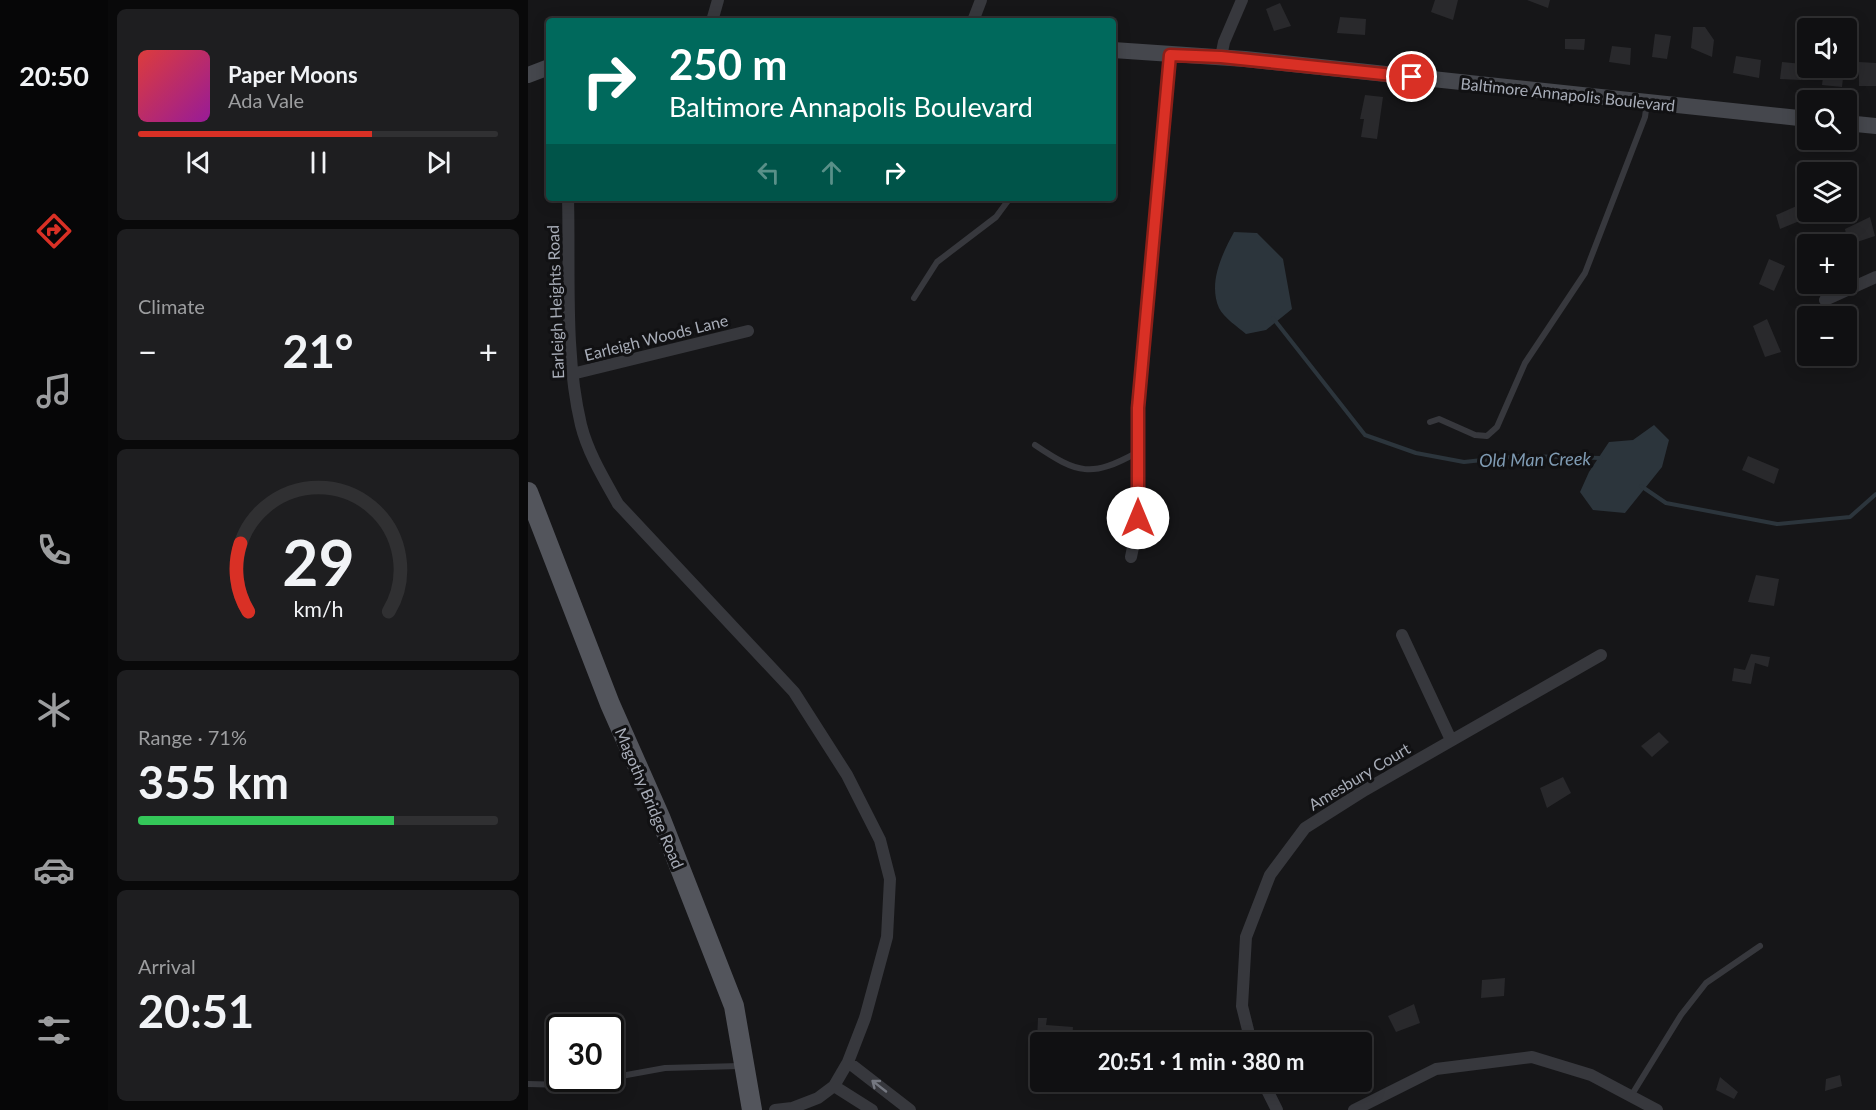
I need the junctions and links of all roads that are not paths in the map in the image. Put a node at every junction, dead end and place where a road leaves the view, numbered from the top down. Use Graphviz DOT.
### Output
graph roads {
  1 [pos="718,0"];
  2 [pos="981,0"];
  3 [pos="1242,0"];
  4 [pos="713,18"];
  5 [pos="974,18"];
  6 [pos="1116,50"];
  7 [pos="1170,55"];
  8 [pos="1221,57"];
  9 [pos="546,68"];
  10 [pos="528,75"];
  11 [pos="1646,101"];
  12 [pos="1797,118"];
  13 [pos="1857,124"];
  14 [pos="1876,126"];
  15 [pos="568,201"];
  16 [pos="1008,201"];
  17 [pos="1876,277"];
  18 [pos="914,298"];
  19 [pos="1825,300"];
  20 [pos="748,331"];
  21 [pos="572,374"];
  22 [pos="1430,422"];
  23 [pos="1035,445"];
  24 [pos="1138,452"];
  25 [pos="528,492"];
  26 [pos="1131,557"];
  27 [pos="1402,635"];
  28 [pos="1601,655"];
  29 [pos="1451,740"];
  30 [pos="1760,946"];
  31 [pos="1248,1032"];
  32 [pos="848,1062"];
  33 [pos="744,1065"];
  34 [pos="624,1075"];
  35 [pos="528,1084"];
  36 [pos="546,1084"];
  37 [pos="834,1086"];
  38 [pos="1268,1092"];
  39 [pos="1631,1096"];
  40 [pos="753,1110"];
  41 [pos="775,1110"];
  42 [pos="872,1110"];
  43 [pos="910,1110"];
  44 [pos="1277,1110"];
  45 [pos="1354,1110"];
  46 [pos="1657,1110"];
  1 -- 4 [label="street"];
  2 -- 5 [label="street"];
  3 -- 8 [label="street"];
  6 -- 7 [label="main road, Baltimore Annapolis Boulevard"];
  7 -- 8 [label="main road, Baltimore Annapolis Boulevard"];
  7 -- 24 [label="street"];
  8 -- 11 [label="main road, Baltimore Annapolis Boulevard"];
  9 -- 10 [label="main road"];
  11 -- 12 [label="main road, Baltimore Annapolis Boulevard"];
  11 -- 22 [label="lane"];
  13 -- 14 [label="main road"];
  15 -- 21 [label="street, Earleigh Heights Road"];
  16 -- 18 [label="lane"];
  17 -- 19 [label="street"];
  20 -- 21 [label="street, Earleigh Woods Lane"];
  21 -- 32 [label="street, Earleigh Heights Road"];
  23 -- 24 [label="lane"];
  24 -- 26 [label="street"];
  25 -- 33 [label="main road, Magothy Bridge Road"];
  27 -- 29 [label="street"];
  28 -- 29 [label="street, Amesbury Court"];
  29 -- 31 [label="street, Amesbury Court"];
  30 -- 39 [label="lane"];
  32 -- 37 [label="street, Earleigh Heights Road"];
  43 -- 32 [label="street, one-way"];
  33 -- 34 [label="lane"];
  33 -- 40 [label="main road, Magothy Bridge Road"];
  35 -- 36 [label="lane"];
  37 -- 41 [label="street"];
  37 -- 42 [label="street"];
  38 -- 44 [label="street"];
  39 -- 45 [label="street"];
  39 -- 46 [label="street"];
}
